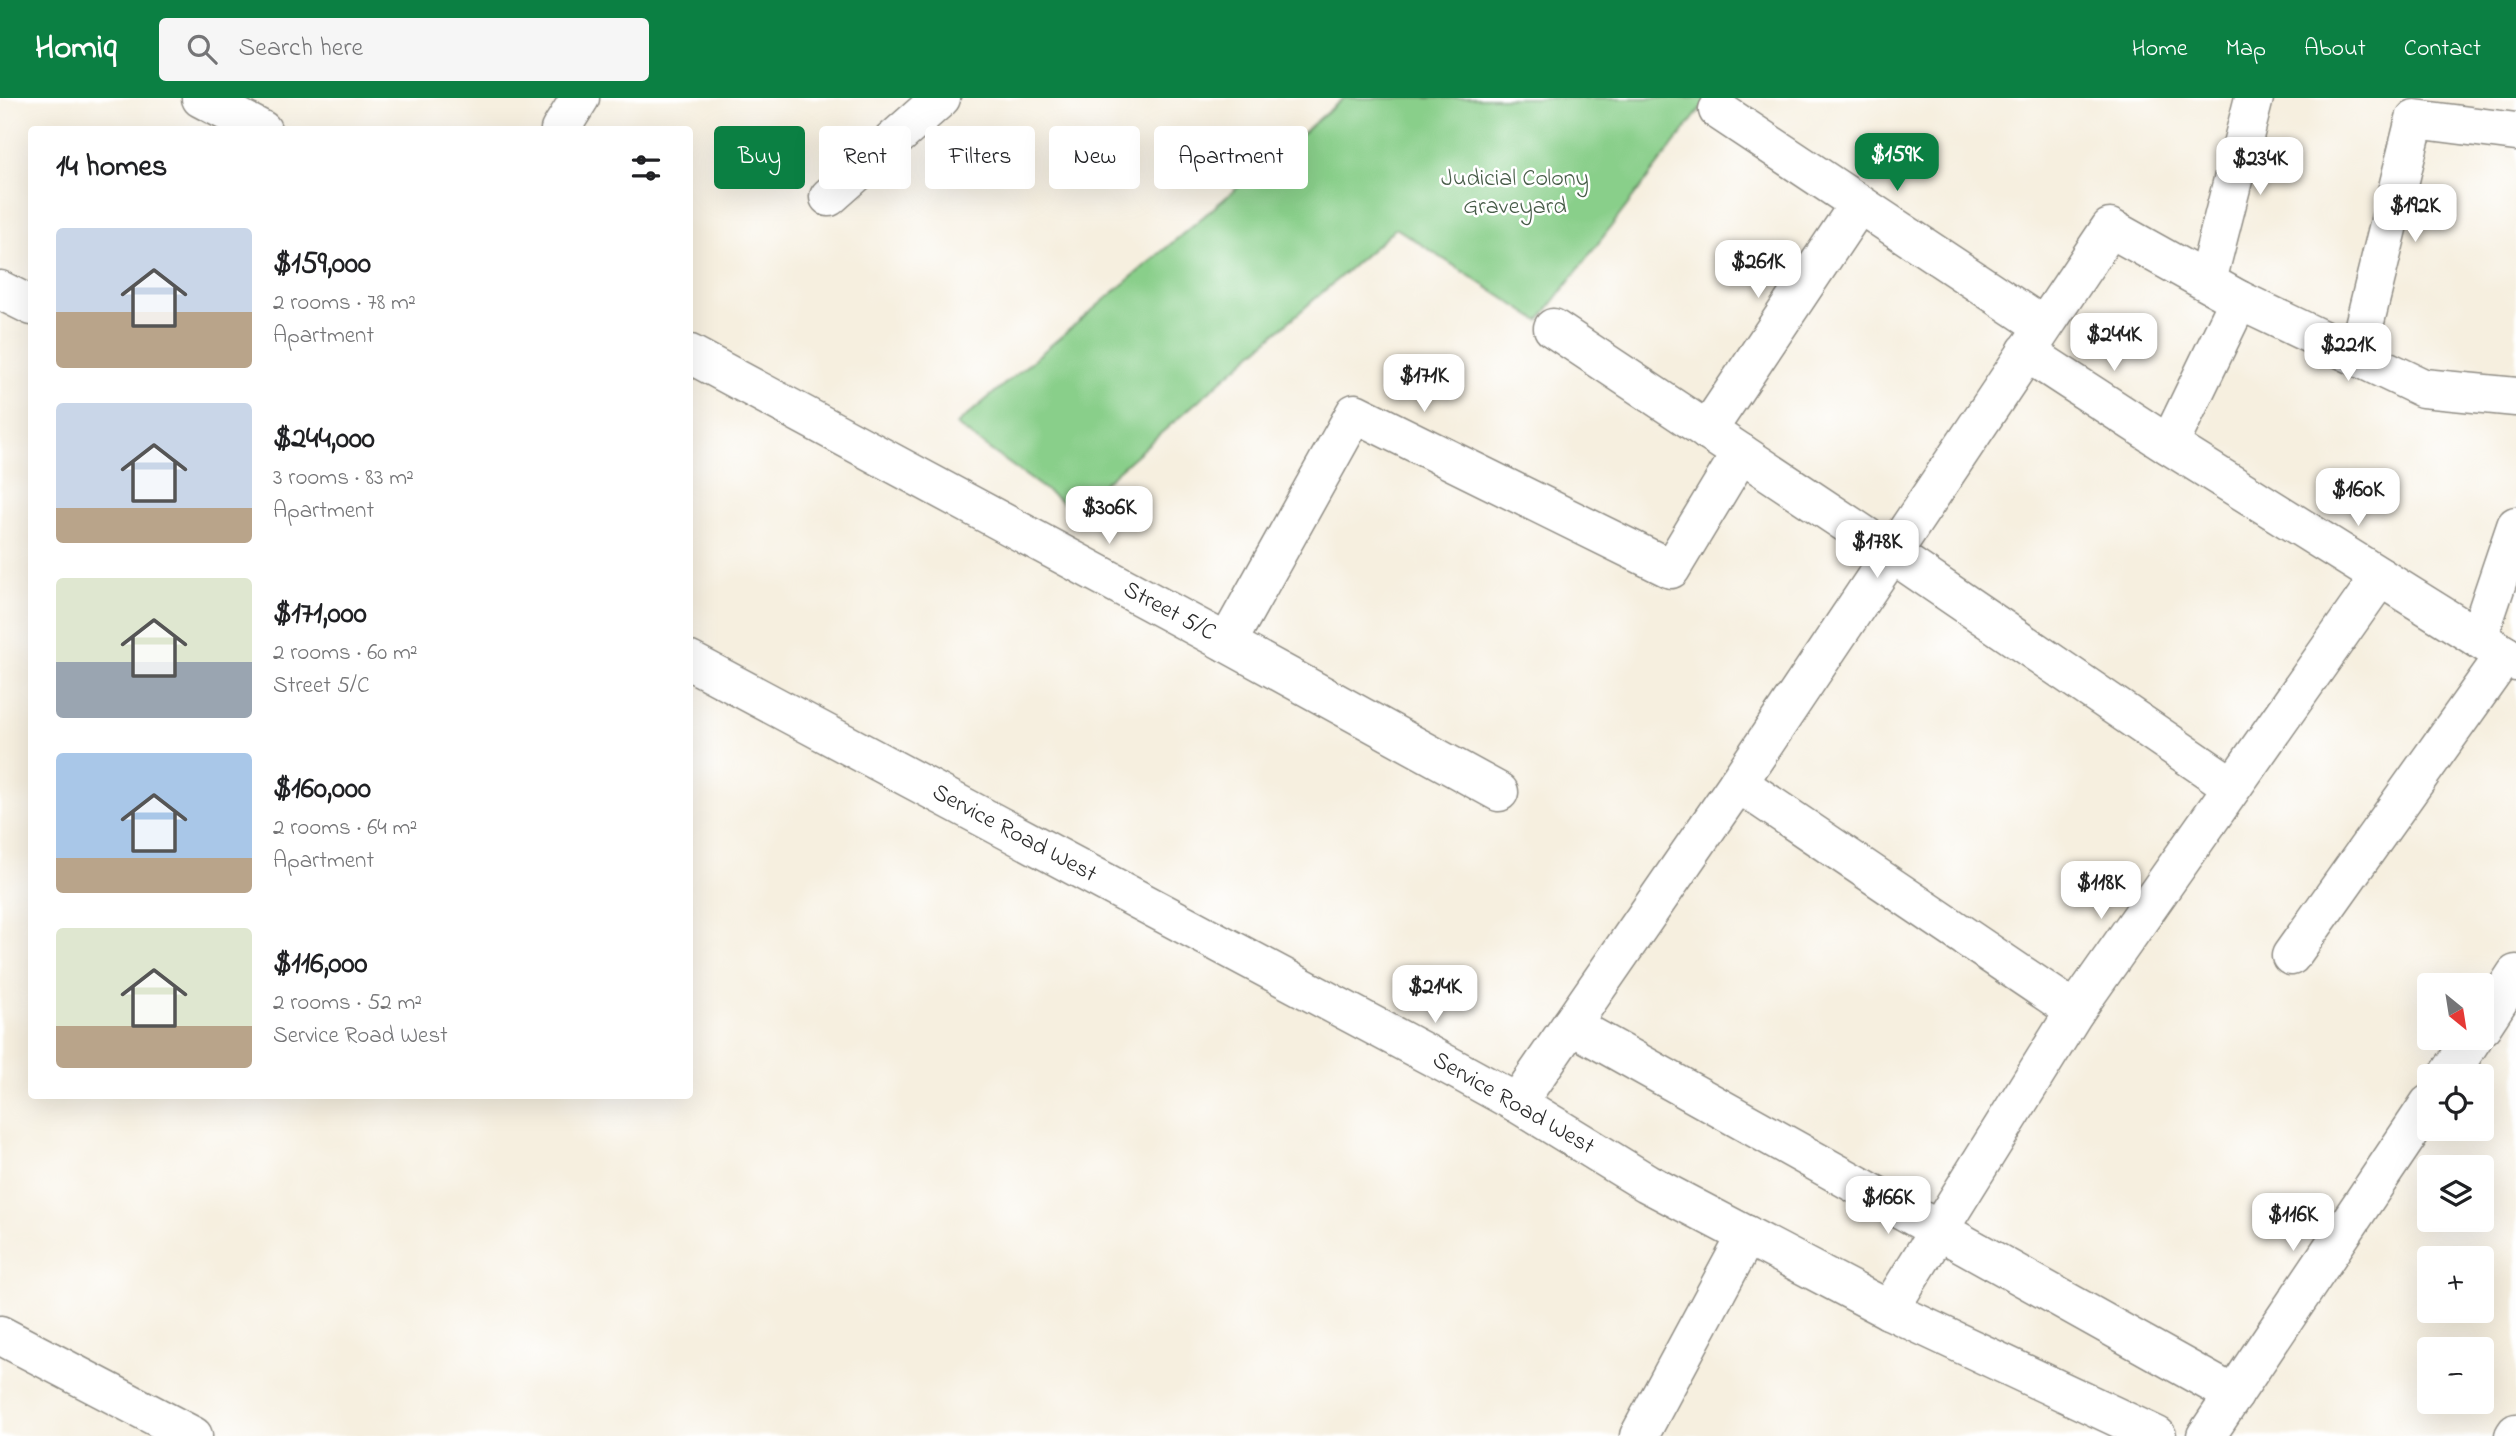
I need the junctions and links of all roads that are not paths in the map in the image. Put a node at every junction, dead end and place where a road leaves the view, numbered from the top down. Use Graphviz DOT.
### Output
graph roads {
  1 [pos="201,98"];
  2 [pos="580,98"];
  3 [pos="941,98"];
  4 [pos="2245,102"];
  5 [pos="1718,110"];
  6 [pos="254,126"];
  7 [pos="562,126"];
  8 [pos="2516,132"];
  9 [pos="829,197"];
  10 [pos="1859,204"];
  11 [pos="0,290"];
  12 [pos="2223,290"];
  13 [pos="28,304"];
  14 [pos="1553,328"];
  15 [pos="2035,339"];
  16 [pos="2357,354"];
  17 [pos="693,356"];
  18 [pos="2516,397"];
  19 [pos="1707,430"];
  20 [pos="2169,445"];
  21 [pos="1741,453"];
  22 [pos="2516,526"];
  23 [pos="1891,554"];
  24 [pos="2380,577"];
  25 [pos="1227,643"];
  26 [pos="2500,652"];
  27 [pos="693,662"];
  28 [pos="1738,783"];
  29 [pos="2232,786"];
  30 [pos="1499,792"];
  31 [pos="2291,956"];
  32 [pos="2516,974"];
  33 [pos="2494,1008"];
  34 [pos="2075,1011"];
  35 [pos="1571,1025"];
  36 [pos="1517,1103"];
  37 [pos="2417,1122"];
  38 [pos="1938,1230"];
  39 [pos="1747,1235"];
  40 [pos="1889,1310"];
  41 [pos="0,1335"];
  42 [pos="2234,1395"];
  43 [pos="193,1436"];
  44 [pos="1639,1436"];
  45 [pos="2157,1436"];
  46 [pos="2206,1436"];
  1 -- 6 [label="main road"];
  2 -- 7 [label="main road"];
  3 -- 9 [label="main road"];
  4 -- 12 [label="main road"];
  5 -- 10 [label="main road"];
  8 -- 16 [label="main road"];
  10 -- 15 [label="main road"];
  10 -- 19 [label="main road"];
  11 -- 13 [label="main road"];
  12 -- 15 [label="main road"];
  12 -- 16 [label="main road"];
  12 -- 20 [label="main road"];
  14 -- 19 [label="main road"];
  15 -- 20 [label="main road"];
  15 -- 23 [label="main road"];
  16 -- 18 [label="main road"];
  17 -- 25 [label="main road, Street 5/C"];
  19 -- 21 [label="main road"];
  20 -- 24 [label="main road"];
  21 -- 23 [label="main road"];
  21 -- 25 [label="main road"];
  22 -- 26 [label="main road"];
  23 -- 28 [label="main road"];
  23 -- 29 [label="main road"];
  24 -- 26 [label="main road"];
  24 -- 29 [label="main road"];
  25 -- 30 [label="main road, Street 5/C"];
  26 -- 31 [label="main road"];
  27 -- 36 [label="main road, Service Road West"];
  28 -- 34 [label="main road"];
  28 -- 35 [label="main road"];
  29 -- 34 [label="main road"];
  32 -- 33 [label="main road"];
  34 -- 38 [label="main road"];
  35 -- 36 [label="main road"];
  35 -- 38 [label="main road"];
  36 -- 39 [label="main road, Service Road West"];
  37 -- 42 [label="main road"];
  38 -- 40 [label="main road"];
  38 -- 42 [label="main road"];
  39 -- 40 [label="main road, Service Road West"];
  39 -- 44 [label="main road"];
  40 -- 45 [label="main road, Service Road West"];
  41 -- 43 [label="main road"];
  42 -- 46 [label="main road"];
}
